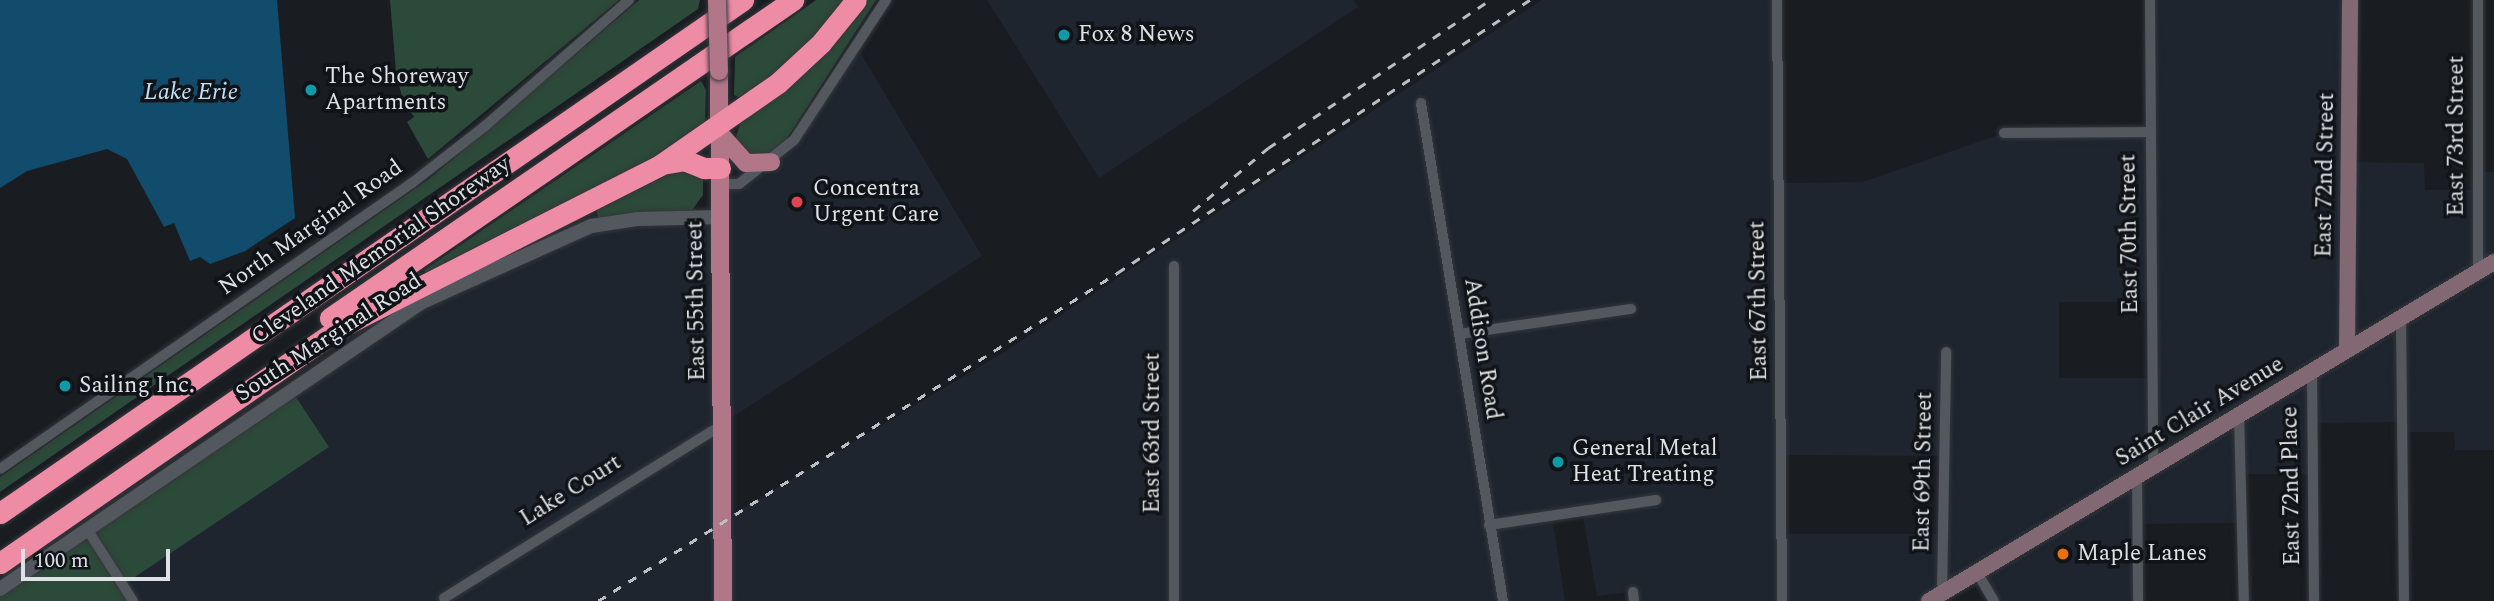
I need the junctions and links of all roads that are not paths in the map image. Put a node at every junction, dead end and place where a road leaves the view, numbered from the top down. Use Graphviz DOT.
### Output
graph roads {
  1 [pos="629,0"];
  2 [pos="717,0"];
  3 [pos="743,0"];
  4 [pos="793,0"];
  5 [pos="856,0"];
  6 [pos="886,0"];
  7 [pos="1777,0"];
  8 [pos="2150,0"];
  9 [pos="2350,0"];
  10 [pos="2478,0"];
  11 [pos="1421,103"];
  12 [pos="720,128"];
  13 [pos="2150,132"];
  14 [pos="2004,133"];
  15 [pos="771,162"];
  16 [pos="660,165"];
  17 [pos="720,176"];
  18 [pos="720,217"];
  19 [pos="2494,262"];
  20 [pos="1174,266"];
  21 [pos="2478,272"];
  22 [pos="1631,309"];
  23 [pos="2401,318"];
  24 [pos="1459,334"];
  25 [pos="2347,350"];
  26 [pos="1946,352"];
  27 [pos="2312,371"];
  28 [pos="2239,415"];
  29 [pos="723,424"];
  30 [pos="2153,467"];
  31 [pos="0,469"];
  32 [pos="2137,476"];
  33 [pos="1656,500"];
  34 [pos="0,513"];
  35 [pos="1489,525"];
  36 [pos="88,529"];
  37 [pos="0,547"];
  38 [pos="0,563"];
  39 [pos="1977,572"];
  40 [pos="0,589"];
  41 [pos="1936,597"];
  42 [pos="444,598"];
  43 [pos="133,601"];
  44 [pos="723,601"];
  45 [pos="1174,601"];
  46 [pos="1503,601"];
  47 [pos="1782,601"];
  48 [pos="1994,601"];
  49 [pos="2138,601"];
  50 [pos="2244,601"];
  51 [pos="2314,601"];
  52 [pos="2404,601"];
  1 -- 31 [label="street, North Marginal Road"];
  2 -- 12 [label="main road, East 55th Street, bridge"];
  3 -- 34 [label="highway, Cleveland Memorial Shoreway"];
  4 -- 37 [label="highway, Cleveland Memorial Shoreway"];
  5 -- 12 [label="highway"];
  6 -- 15 [label="street"];
  7 -- 47 [label="street, East 67th Street"];
  8 -- 13 [label="street, East 70th Street"];
  9 -- 25 [label="main road, East 72nd Street"];
  10 -- 21 [label="street, East 73rd Street"];
  11 -- 24 [label="street, Addison Road"];
  12 -- 15 [label="main road"];
  12 -- 16 [label="highway"];
  12 -- 17 [label="main road, East 55th Street"];
  13 -- 14 [label="street"];
  13 -- 30 [label="street, East 70th Street"];
  15 -- 17 [label="street"];
  16 -- 17 [label="highway"];
  16 -- 38 [label="highway"];
  17 -- 18 [label="main road, East 55th Street"];
  18 -- 29 [label="main road, East 55th Street"];
  18 -- 36 [label="street, South Marginal Road"];
  19 -- 21 [label="main road, Saint Clair Avenue"];
  20 -- 45 [label="street, East 63rd Street"];
  21 -- 23 [label="main road, Saint Clair Avenue"];
  22 -- 24 [label="street"];
  23 -- 25 [label="main road, Saint Clair Avenue"];
  23 -- 52 [label="street"];
  24 -- 35 [label="street, Addison Road"];
  25 -- 27 [label="main road, Saint Clair Avenue"];
  26 -- 41 [label="street, East 69th Street"];
  27 -- 28 [label="main road, Saint Clair Avenue"];
  27 -- 51 [label="street, East 72nd Place"];
  28 -- 30 [label="main road, Saint Clair Avenue"];
  28 -- 50 [label="street"];
  29 -- 42 [label="street, Lake Court"];
  29 -- 44 [label="main road, East 55th Street"];
  30 -- 32 [label="main road, Saint Clair Avenue"];
  32 -- 39 [label="main road, Saint Clair Avenue"];
  32 -- 49 [label="street"];
  33 -- 35 [label="street"];
  35 -- 46 [label="street, Addison Road"];
  36 -- 40 [label="street, South Marginal Road"];
  36 -- 43 [label="street"];
  39 -- 41 [label="main road, Saint Clair Avenue"];
  39 -- 48 [label="street"];
}
